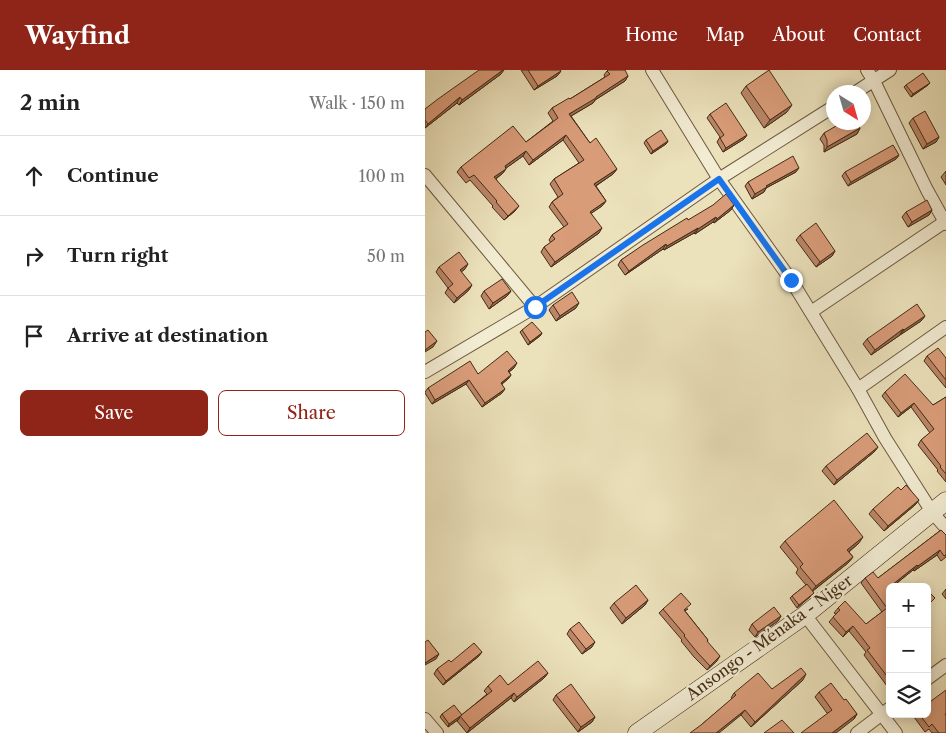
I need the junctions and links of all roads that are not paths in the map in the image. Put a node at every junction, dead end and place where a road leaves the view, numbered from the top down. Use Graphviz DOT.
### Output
graph roads {
  1 [pos="652,70"];
  2 [pos="890,70"];
  3 [pos="870,76"];
  4 [pos="826,110"];
  5 [pos="425,175"];
  6 [pos="719,179"];
  7 [pos="946,222"];
  8 [pos="535,307"];
  9 [pos="811,312"];
  10 [pos="946,327"];
  11 [pos="425,372"];
  12 [pos="859,390"];
  13 [pos="946,501"];
  14 [pos="932,512"];
  15 [pos="946,528"];
  16 [pos="805,615"];
  17 [pos="946,665"];
  18 [pos="931,677"];
  19 [pos="886,711"];
  20 [pos="889,718"];
  21 [pos="425,719"];
  22 [pos="437,733"];
  23 [pos="637,733"];
  24 [pos="857,733"];
  25 [pos="896,733"];
  1 -- 6 [label="street"];
  2 -- 3 [label="street"];
  3 -- 7 [label="street"];
  4 -- 6 [label="street"];
  5 -- 8 [label="street"];
  6 -- 8 [label="street"];
  6 -- 9 [label="street"];
  7 -- 9 [label="street"];
  8 -- 11 [label="street"];
  9 -- 12 [label="street"];
  10 -- 12 [label="street"];
  12 -- 14 [label="street"];
  13 -- 14 [label="main road, Ansongo - Ménaka - Niger"];
  14 -- 15 [label="street"];
  14 -- 16 [label="main road, Ansongo - Ménaka - Niger"];
  16 -- 19 [label="street"];
  16 -- 23 [label="main road, Ansongo - Ménaka - Niger"];
  17 -- 18 [label="street"];
  19 -- 24 [label="street"];
  20 -- 25 [label="street"];
  21 -- 22 [label="street"];
}
